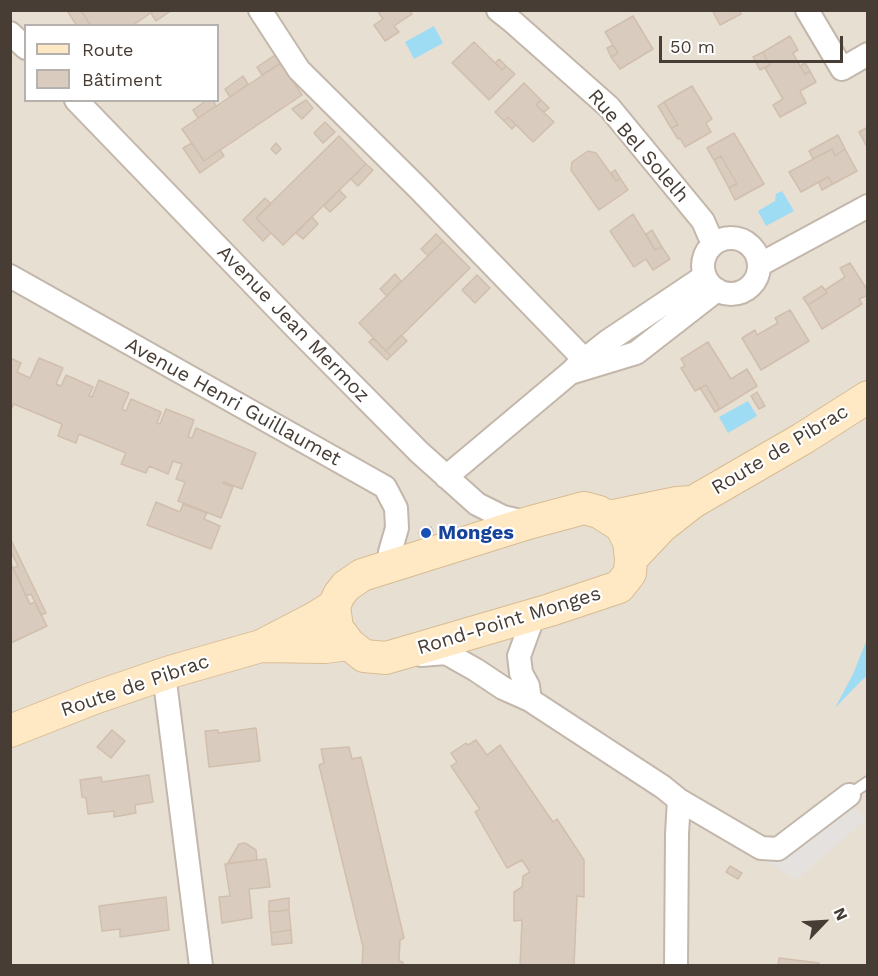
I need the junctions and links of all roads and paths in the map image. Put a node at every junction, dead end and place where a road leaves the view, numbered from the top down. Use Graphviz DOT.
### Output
graph roads {
  1 [pos="260,10"];
  2 [pos="498,10"];
  3 [pos="807,10"];
  4 [pos="10,33"];
  5 [pos="24,46"];
  6 [pos="867,54"];
  7 [pos="78,102"];
  8 [pos="867,206"];
  9 [pos="713,244"];
  10 [pos="759,265"];
  11 [pos="10,276"];
  12 [pos="711,283"];
  13 [pos="576,363"];
  14 [pos="867,397"];
  15 [pos="446,477"];
  16 [pos="693,502"];
  17 [pos="609,517"];
  18 [pos="528,523"];
  19 [pos="631,559"];
  20 [pos="391,565"];
  21 [pos="334,606"];
  22 [pos="534,615"];
  23 [pos="349,644"];
  24 [pos="261,646"];
  25 [pos="386,658"];
  26 [pos="164,674"];
  27 [pos="530,700"];
  28 [pos="10,730"];
  29 [pos="858,789"];
  30 [pos="679,800"];
  31 [pos="201,966"];
  32 [pos="676,966"];
  1 -- 13 [label="street"];
  2 -- 9 [label="street, Rue Bel Solelh"];
  3 -- 6 [label="street"];
  4 -- 5 [label="street"];
  7 -- 15 [label="street, Avenue Jean Mermoz"];
  8 -- 10 [label="street"];
  9 -- 10 [label="street"];
  9 -- 12 [label="street"];
  10 -- 12 [label="street"];
  11 -- 20 [label="street, Avenue Henri Guillaumet"];
  12 -- 13 [label="street"];
  12 -- 13 [label="street"];
  13 -- 15 [label="street"];
  14 -- 16 [label="main road, Route de Pibrac"];
  15 -- 18 [label="street, Avenue Jean Mermoz"];
  16 -- 17 [label="main road, Route de Pibrac"];
  16 -- 19 [label="main road, Route de Pibrac"];
  17 -- 18 [label="main road"];
  17 -- 19 [label="main road"];
  18 -- 20 [label="main road"];
  19 -- 22 [label="main road, Rond-Point Monges"];
  20 -- 21 [label="main road"];
  21 -- 23 [label="main road"];
  21 -- 24 [label="main road, Route de Pibrac"];
  22 -- 25 [label="main road, Rond-Point Monges"];
  22 -- 27 [label="street"];
  23 -- 24 [label="main road, Route de Pibrac"];
  23 -- 25 [label="main road"];
  24 -- 26 [label="main road, Route de Pibrac"];
  25 -- 27 [label="street"];
  26 -- 28 [label="main road, Route de Pibrac"];
  26 -- 31 [label="street"];
  27 -- 30 [label="street"];
  29 -- 30 [label="street"];
  30 -- 32 [label="street"];
}
